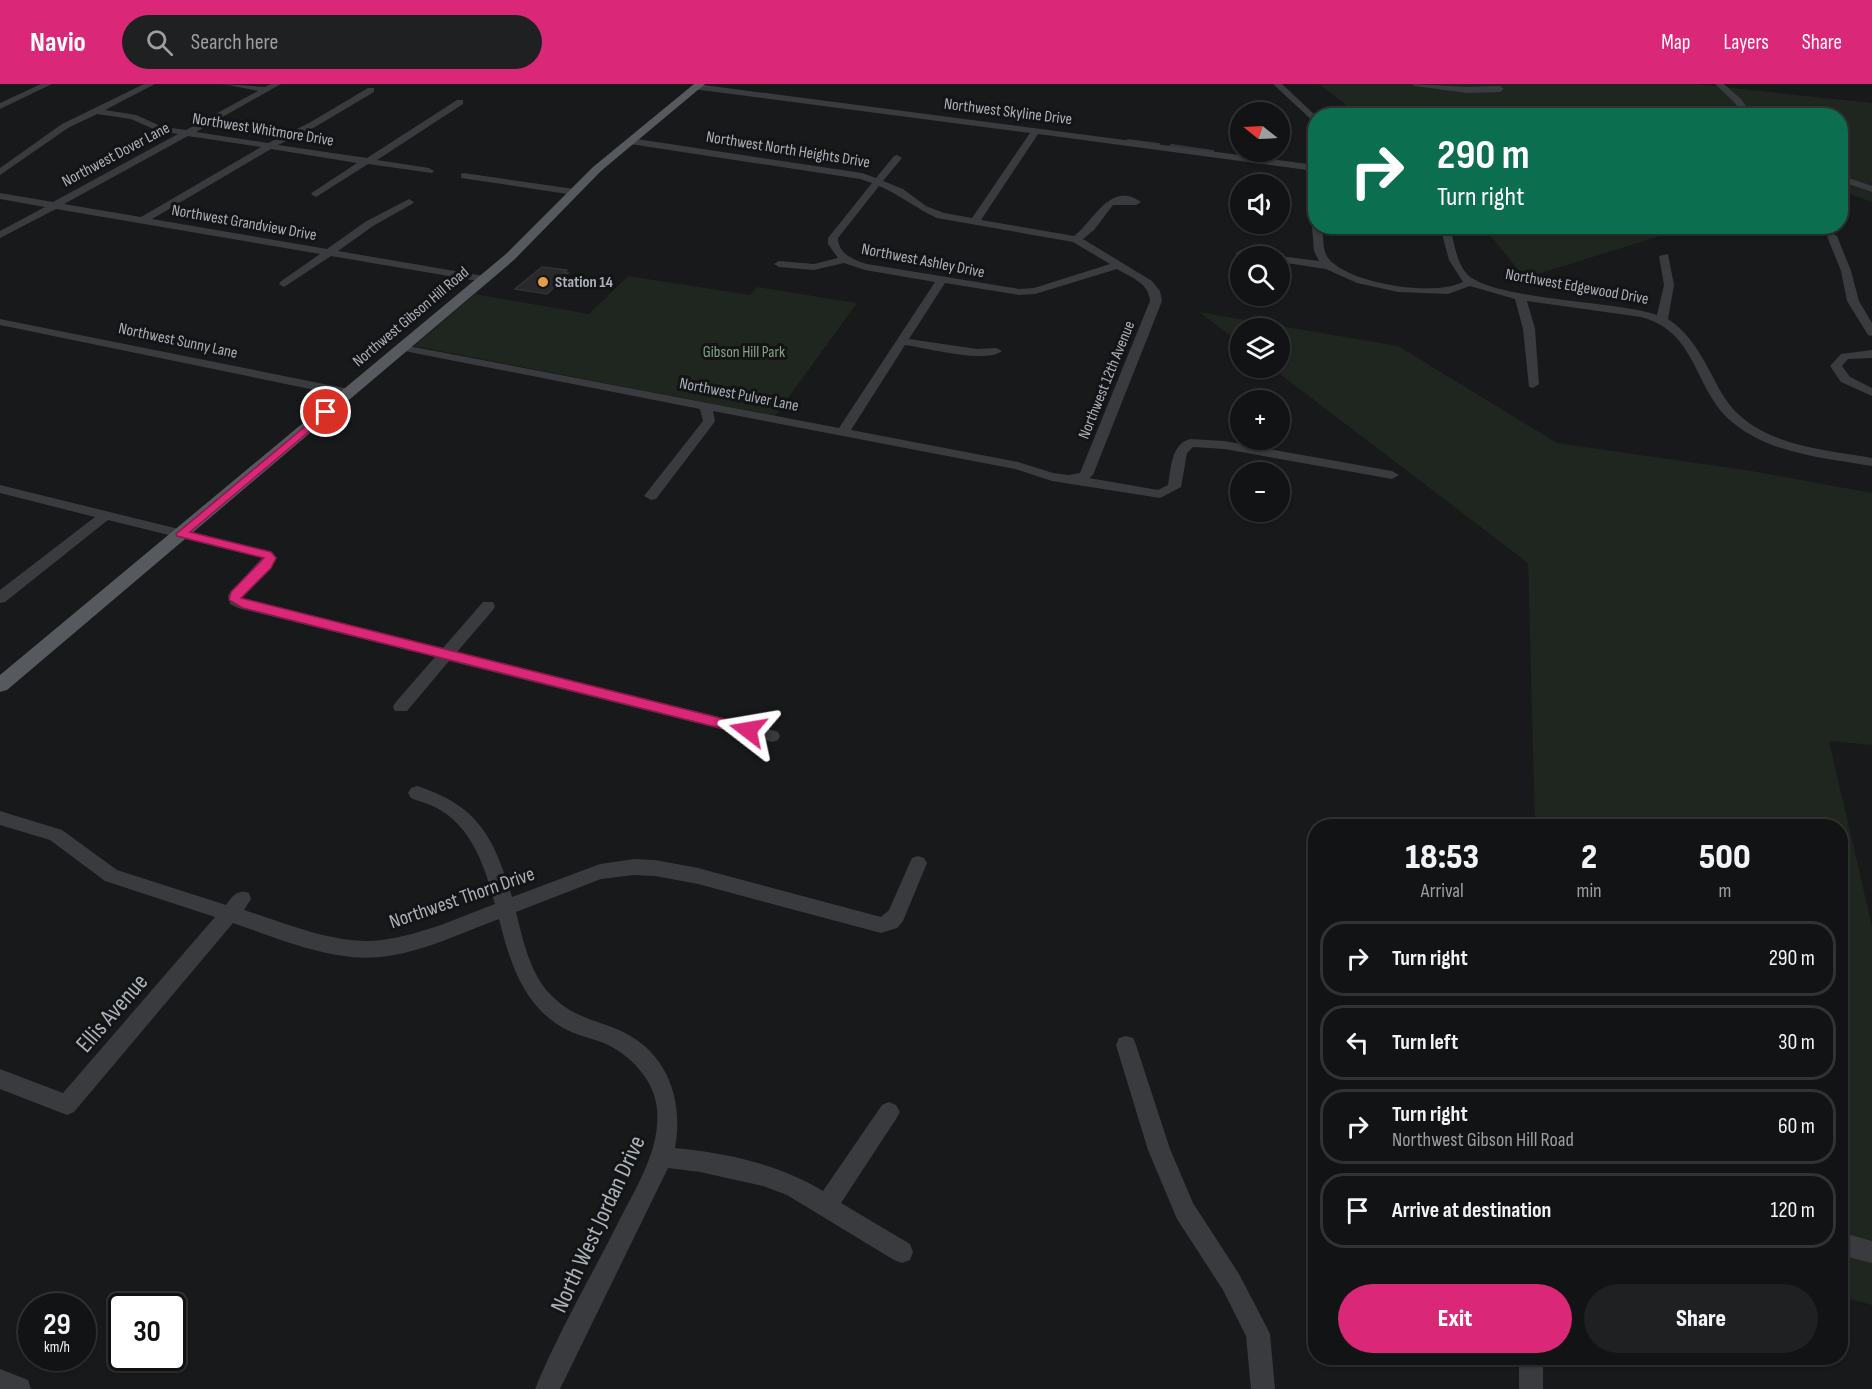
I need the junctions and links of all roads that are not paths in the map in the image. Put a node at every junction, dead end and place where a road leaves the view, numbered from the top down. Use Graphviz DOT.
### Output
graph roads {
  1 [pos="48,84"];
  2 [pos="151,84"];
  3 [pos="227,84"];
  4 [pos="276,84"];
  5 [pos="1277,84"];
  6 [pos="1415,84"];
  7 [pos="1719,84"];
  8 [pos="698,85"];
  9 [pos="1500,88"];
  10 [pos="267,90"];
  11 [pos="371,90"];
  12 [pos="0,98"];
  13 [pos="13,100"];
  14 [pos="460,102"];
  15 [pos="0,106"];
  16 [pos="1743,108"];
  17 [pos="95,111"];
  18 [pos="1308,113"];
  19 [pos="1036,131"];
  20 [pos="187,134"];
  21 [pos="630,141"];
  22 [pos="269,146"];
  23 [pos="897,158"];
  24 [pos="367,161"];
  25 [pos="1308,166"];
  26 [pos="429,171"];
  27 [pos="0,172"];
  28 [pos="464,176"];
  29 [pos="1848,180"];
  30 [pos="878,182"];
  31 [pos="1872,189"];
  32 [pos="574,192"];
  33 [pos="316,194"];
  34 [pos="0,196"];
  35 [pos="409,202"];
  36 [pos="1136,202"];
  37 [pos="55,205"];
  38 [pos="142,221"];
  39 [pos="975,222"];
  40 [pos="1318,234"];
  41 [pos="1447,234"];
  42 [pos="0,235"];
  43 [pos="1076,239"];
  44 [pos="1834,241"];
  45 [pos="328,253"];
  46 [pos="1664,256"];
  47 [pos="845,260"];
  48 [pos="1290,261"];
  49 [pos="779,264"];
  50 [pos="1119,265"];
  51 [pos="1332,268"];
  52 [pos="484,279"];
  53 [pos="941,281"];
  54 [pos="1470,282"];
  55 [pos="284,284"];
  56 [pos="1520,296"];
  57 [pos="1156,301"];
  58 [pos="1662,320"];
  59 [pos="0,322"];
  60 [pos="1872,333"];
  61 [pos="903,341"];
  62 [pos="403,348"];
  63 [pos="996,351"];
  64 [pos="1872,354"];
  65 [pos="1533,384"];
  66 [pos="1872,392"];
  67 [pos="349,393"];
  68 [pos="706,406"];
  69 [pos="843,432"];
  70 [pos="1872,462"];
  71 [pos="1392,475"];
  72 [pos="1069,480"];
  73 [pos="0,489"];
  74 [pos="651,496"];
  75 [pos="105,516"];
  76 [pos="182,534"];
  77 [pos="0,597"];
  78 [pos="488,606"];
  79 [pos="447,654"];
  80 [pos="0,686"];
  81 [pos="401,707"];
  82 [pos="772,736"];
  83 [pos="417,793"];
  84 [pos="0,818"];
  85 [pos="918,862"];
  86 [pos="242,899"];
  87 [pos="505,908"];
  88 [pos="229,914"];
  89 [pos="1126,1045"];
  90 [pos="0,1079"];
  91 [pos="889,1112"];
  92 [pos="662,1157"];
  93 [pos="826,1206"];
  94 [pos="1848,1245"];
  95 [pos="902,1252"];
  96 [pos="1872,1252"];
  97 [pos="1531,1365"];
  98 [pos="0,1381"];
  99 [pos="19,1389"];
  100 [pos="547,1389"];
  101 [pos="1263,1389"];
  102 [pos="1531,1389"];
  1 -- 13 [label="street"];
  2 -- 17 [label="street"];
  3 -- 10 [label="street"];
  4 -- 10 [label="street, Northwest Dover Lane"];
  5 -- 18 [label="street"];
  6 -- 9 [label="street"];
  7 -- 16 [label="street"];
  8 -- 19 [label="street, Northwest Skyline Drive"];
  8 -- 21 [label="main road, Northwest Gibson Hill Road"];
  10 -- 20 [label="street, Northwest Dover Lane"];
  11 -- 22 [label="street"];
  12 -- 13 [label="street"];
  13 -- 15 [label="street"];
  14 -- 24 [label="street"];
  17 -- 20 [label="street, Northwest Whitmore Drive"];
  17 -- 27 [label="street"];
  19 -- 25 [label="street, Northwest Skyline Drive"];
  19 -- 39 [label="street"];
  20 -- 22 [label="street, Northwest Whitmore Drive"];
  20 -- 37 [label="street, Northwest Dover Lane"];
  21 -- 30 [label="street, Northwest North Heights Drive"];
  21 -- 32 [label="main road, Northwest Gibson Hill Road"];
  22 -- 24 [label="street, Northwest Whitmore Drive"];
  22 -- 38 [label="street"];
  23 -- 30 [label="street, Northwest Ashley Drive"];
  24 -- 26 [label="street, Northwest Whitmore Drive"];
  24 -- 33 [label="street"];
  28 -- 32 [label="street"];
  29 -- 31 [label="street"];
  30 -- 39 [label="street, Northwest North Heights Drive"];
  30 -- 47 [label="street, Northwest Ashley Drive"];
  32 -- 52 [label="main road, Northwest Gibson Hill Road"];
  34 -- 37 [label="street, Northwest Grandview Drive"];
  35 -- 45 [label="street"];
  36 -- 43 [label="street"];
  37 -- 38 [label="street, Northwest Grandview Drive"];
  37 -- 42 [label="street, Northwest Dover Lane"];
  38 -- 45 [label="street, Northwest Grandview Drive"];
  39 -- 43 [label="street, Northwest North Heights Drive"];
  40 -- 51 [label="street"];
  41 -- 54 [label="street"];
  43 -- 50 [label="street, Northwest North Heights Drive"];
  44 -- 60 [label="street"];
  45 -- 52 [label="street, Northwest Grandview Drive"];
  45 -- 55 [label="street"];
  46 -- 58 [label="street"];
  47 -- 49 [label="street"];
  47 -- 53 [label="street, Northwest Ashley Drive"];
  48 -- 51 [label="street"];
  50 -- 53 [label="street, Northwest Ashley Drive"];
  50 -- 57 [label="street, Northwest North Heights Drive"];
  51 -- 54 [label="street"];
  52 -- 62 [label="main road, Northwest Gibson Hill Road"];
  53 -- 61 [label="street"];
  54 -- 56 [label="street, Northwest Edgewood Drive"];
  56 -- 58 [label="street, Northwest Edgewood Drive"];
  56 -- 65 [label="street"];
  57 -- 72 [label="street, Northwest 12th Avenue"];
  58 -- 70 [label="street, Northwest Edgewood Drive"];
  59 -- 67 [label="street, Northwest Sunny Lane"];
  61 -- 63 [label="street"];
  61 -- 69 [label="street"];
  62 -- 67 [label="main road, Northwest Gibson Hill Road"];
  62 -- 68 [label="street, Northwest Pulver Lane"];
  64 -- 66 [label="street"];
  67 -- 76 [label="main road, Northwest Gibson Hill Road"];
  68 -- 69 [label="street, Northwest Pulver Lane"];
  68 -- 74 [label="street"];
  69 -- 72 [label="street, Northwest Pulver Lane"];
  71 -- 72 [label="street, Northwest Pulver Lane"];
  73 -- 75 [label="street"];
  75 -- 76 [label="street"];
  75 -- 77 [label="street"];
  76 -- 79 [label="street"];
  76 -- 80 [label="main road, Northwest Gibson Hill Road"];
  78 -- 79 [label="street"];
  79 -- 81 [label="street"];
  79 -- 82 [label="street"];
  83 -- 87 [label="street, North West Jordan Drive"];
  84 -- 88 [label="street, Northwest Thorn Drive"];
  85 -- 87 [label="street, Northwest Thorn Drive"];
  86 -- 88 [label="street, Ellis Avenue"];
  87 -- 88 [label="street, Northwest Thorn Drive"];
  87 -- 92 [label="street, North West Jordan Drive"];
  88 -- 90 [label="street, Ellis Avenue"];
  89 -- 101 [label="street"];
  91 -- 93 [label="street"];
  92 -- 93 [label="street"];
  92 -- 100 [label="street, North West Jordan Drive"];
  93 -- 95 [label="street"];
  94 -- 96 [label="street"];
  97 -- 102 [label="street"];
  98 -- 99 [label="street"];
}
